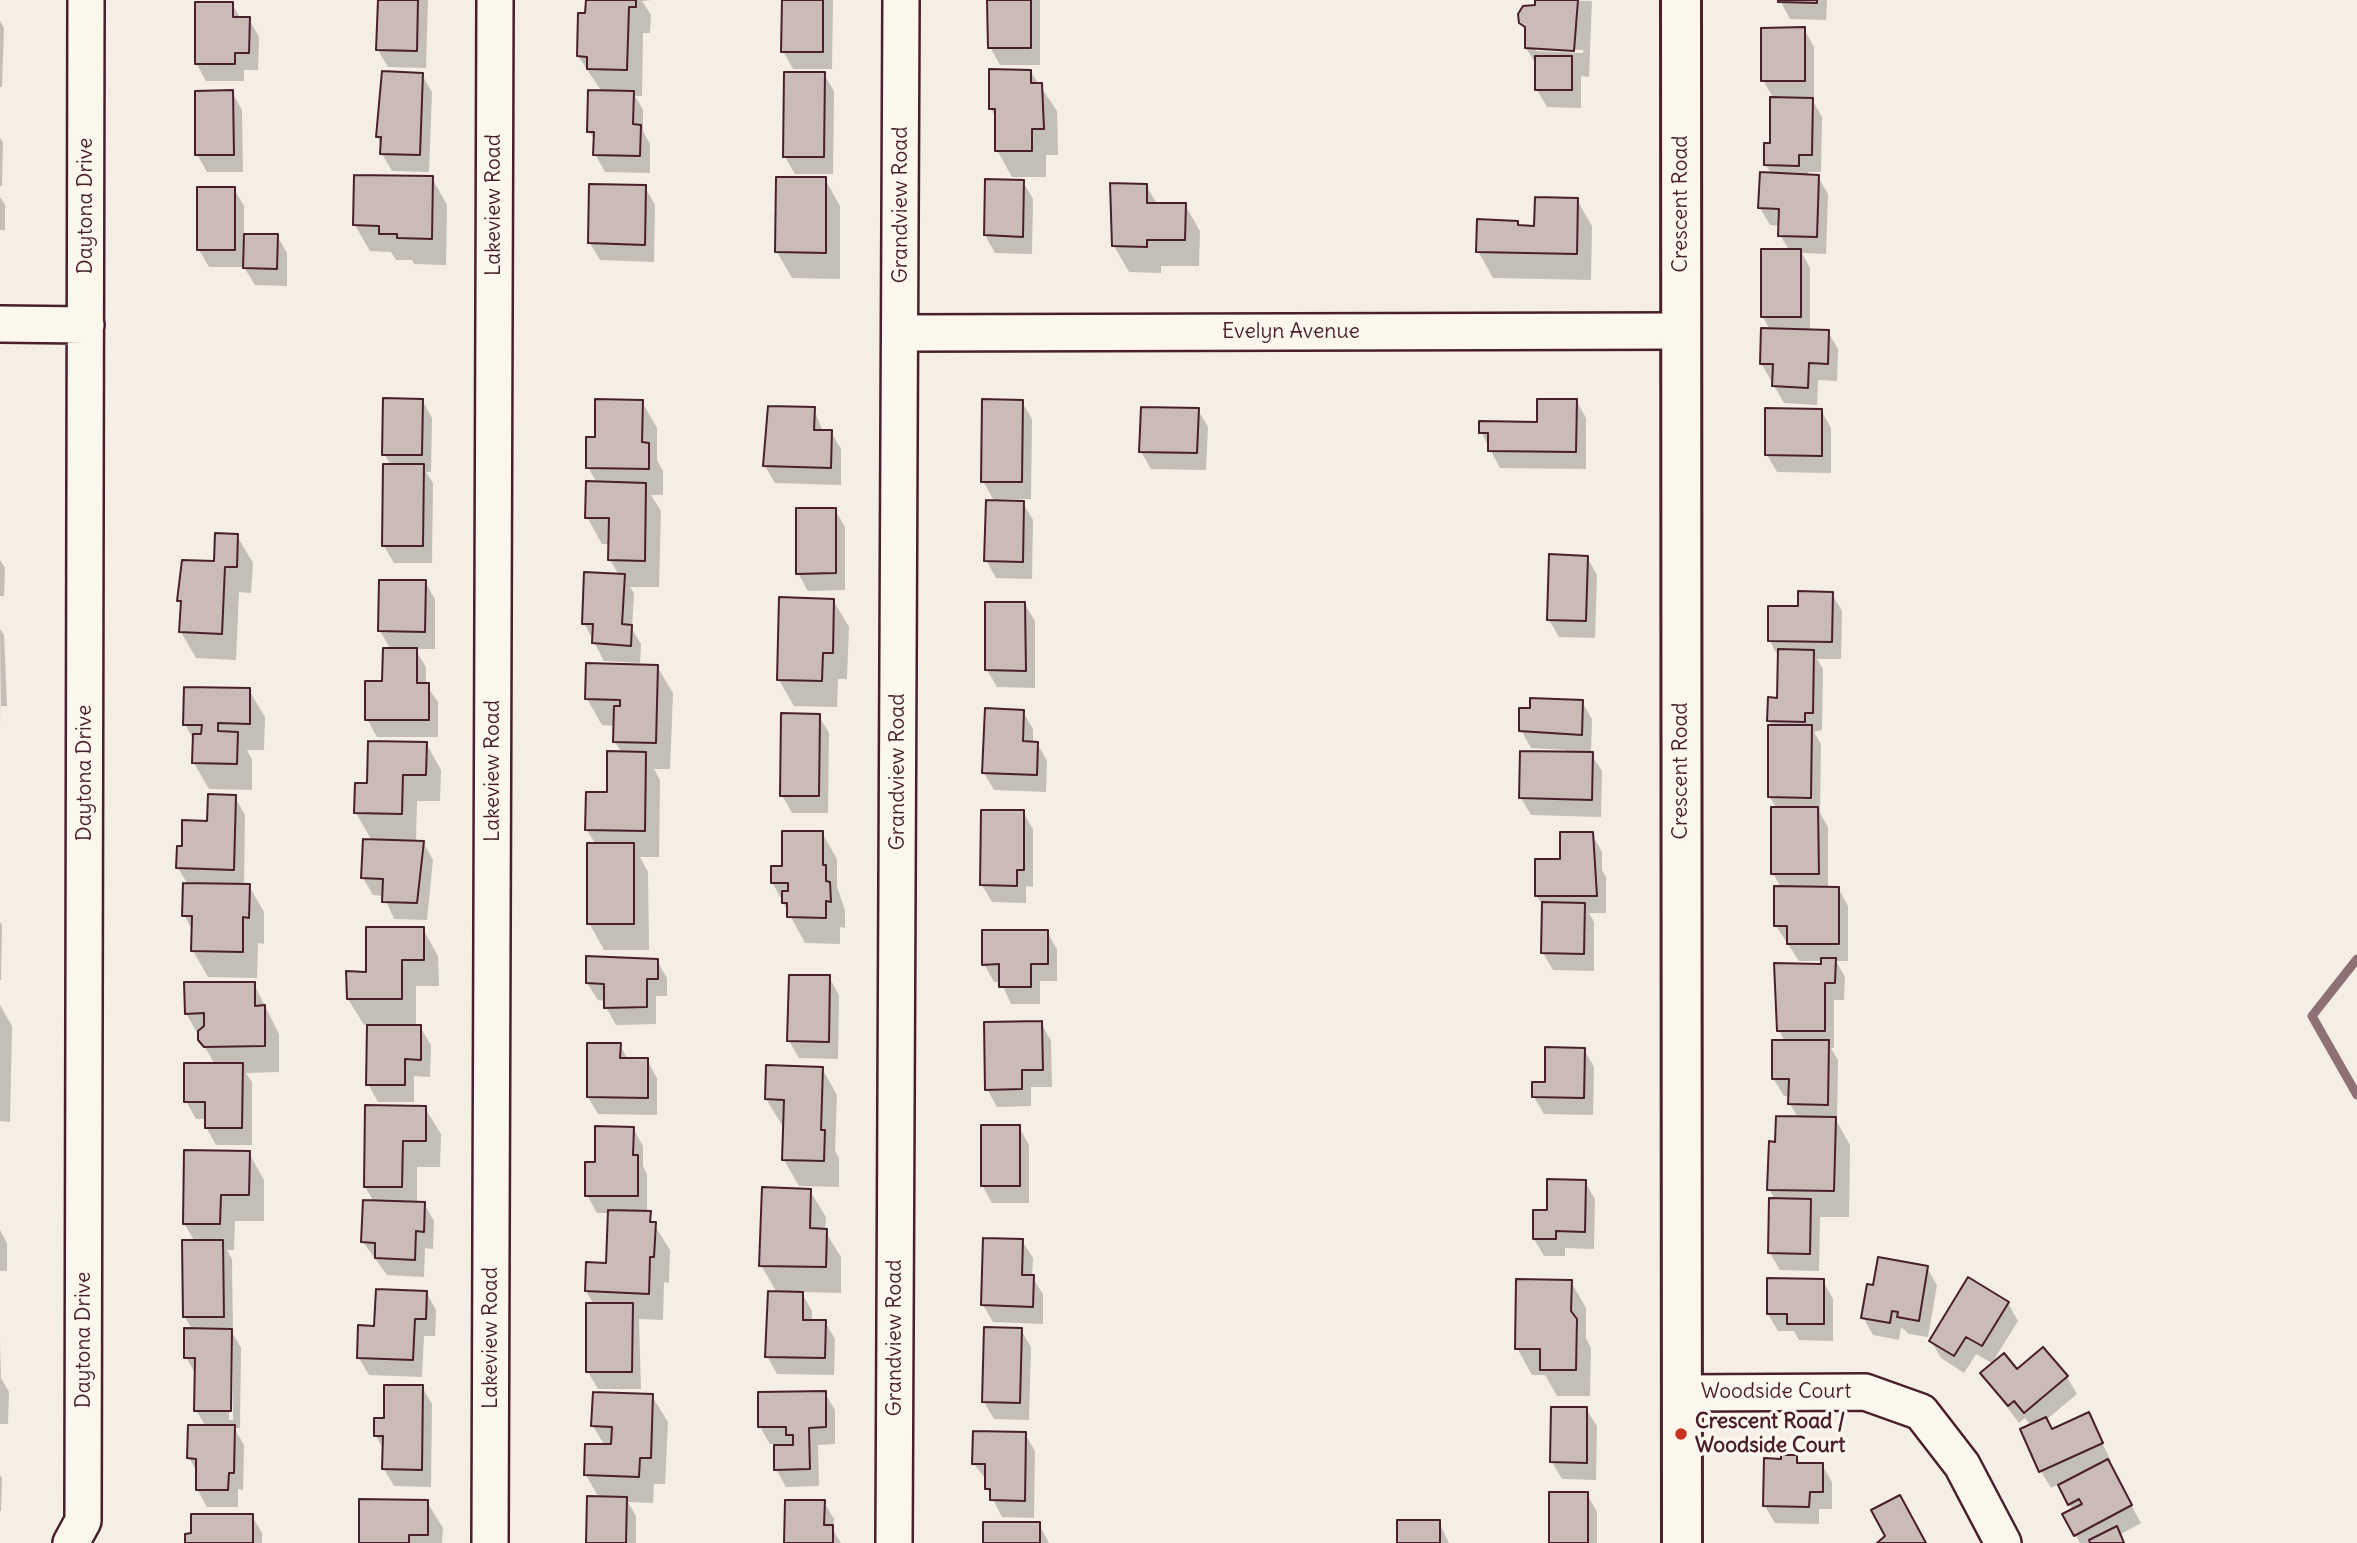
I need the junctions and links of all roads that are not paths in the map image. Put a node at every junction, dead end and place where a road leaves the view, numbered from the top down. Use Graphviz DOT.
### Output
graph roads {
  1 [pos="86,0"];
  2 [pos="495,0"];
  3 [pos="901,0"];
  4 [pos="1681,0"];
  5 [pos="0,324"];
  6 [pos="86,325"];
  7 [pos="1682,331"];
  8 [pos="901,333"];
  9 [pos="1682,1393"];
  10 [pos="71,1543"];
  11 [pos="491,1543"];
  12 [pos="894,1543"];
  13 [pos="1682,1543"];
  14 [pos="2003,1543"];
  1 -- 6 [label="street, Daytona Drive"];
  2 -- 11 [label="street, Lakeview Road"];
  3 -- 8 [label="street, Grandview Road"];
  4 -- 7 [label="street, Crescent Road"];
  5 -- 6 [label="street"];
  6 -- 10 [label="street, Daytona Drive"];
  7 -- 8 [label="street, Evelyn Avenue"];
  7 -- 9 [label="street, Crescent Road"];
  8 -- 12 [label="street, Grandview Road"];
  9 -- 13 [label="street, Crescent Road"];
  9 -- 14 [label="street, Woodside Court"];
}
